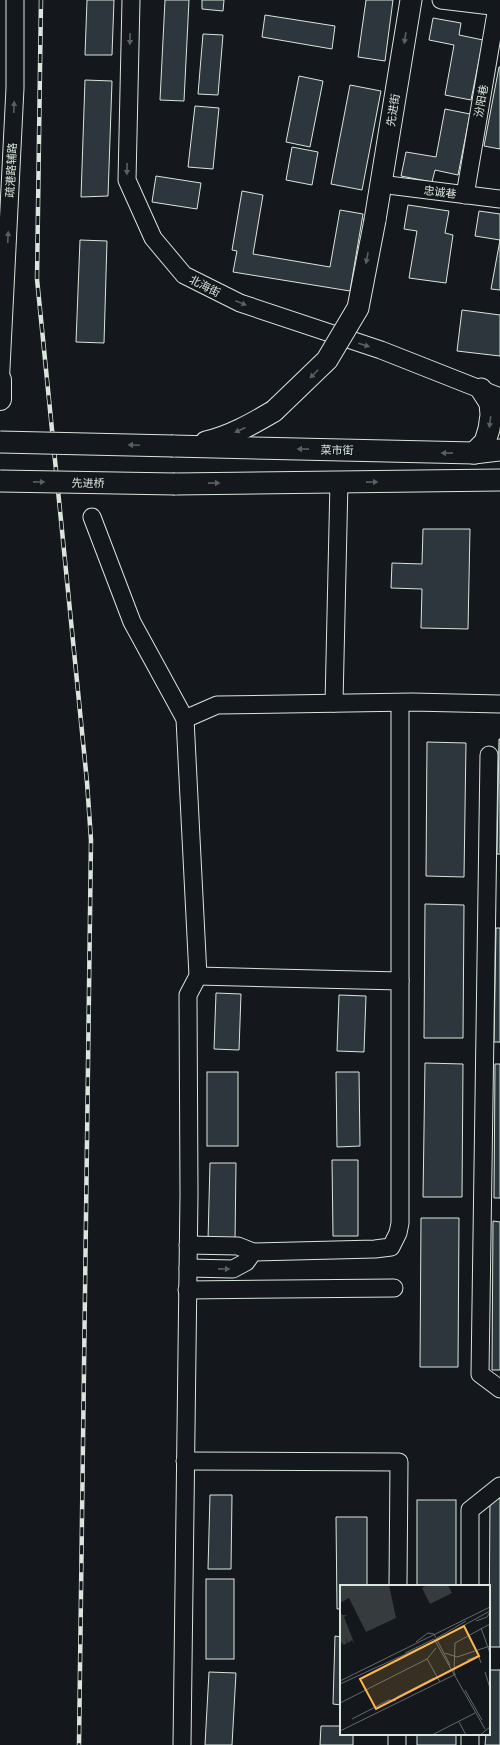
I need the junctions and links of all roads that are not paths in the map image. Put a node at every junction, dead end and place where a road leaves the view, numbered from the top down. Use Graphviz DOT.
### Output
graph roads {
  1 [pos="15,0"];
  2 [pos="131,0"];
  3 [pos="411,0"];
  4 [pos="441,0"];
  5 [pos="499,7"];
  6 [pos="380,184"];
  7 [pos="465,194"];
  8 [pos="500,199"];
  9 [pos="0,380"];
  10 [pos="0,388"];
  11 [pos="481,389"];
  12 [pos="500,397"];
  13 [pos="0,399"];
  14 [pos="0,442"];
  15 [pos="182,446"];
  16 [pos="500,450"];
  17 [pos="474,453"];
  18 [pos="500,480"];
  19 [pos="0,481"];
  20 [pos="339,482"];
  21 [pos="92,517"];
  22 [pos="400,702"];
  23 [pos="334,703"];
  24 [pos="500,704"];
  25 [pos="185,719"];
  26 [pos="489,755"];
  27 [pos="198,976"];
  28 [pos="400,980"];
  29 [pos="188,1245"];
  30 [pos="253,1252"];
  31 [pos="188,1268"];
  32 [pos="394,1288"];
  33 [pos="187,1290"];
  34 [pos="500,1389"];
  35 [pos="186,1461"];
  36 [pos="500,1486"];
  37 [pos="398,1585"];
  38 [pos="470,1585"];
  39 [pos="182,1745"];
  10 -- 1 [label="street, 疏港路辅路, one-way"];
  2 -- 11 [label="street, 北海街, one-way"];
  3 -- 6 [label="main road, 先进街, one-way"];
  4 -- 5 [label="street"];
  5 -- 7 [label="street, 汾阳巷"];
  6 -- 7 [label="street, 忠诚巷"];
  6 -- 15 [label="main road, 先进街, one-way, bridge"];
  7 -- 8 [label="street, 忠诚巷"];
  9 -- 10 [label="highway"];
  10 -- 13 [label="highway"];
  11 -- 12 [label="street, 北海街"];
  11 -- 17 [label="main road, one-way"];
  15 -- 14 [label="main road, one-way, bridge"];
  17 -- 15 [label="main road, 菜市街, one-way"];
  16 -- 17 [label="main road, 菜市街"];
  20 -- 18 [label="main road, one-way"];
  19 -- 20 [label="main road, 先进桥, one-way, bridge"];
  20 -- 23 [label="street"];
  21 -- 25 [label="street"];
  22 -- 23 [label="street"];
  22 -- 24 [label="street"];
  22 -- 28 [label="street"];
  23 -- 25 [label="street"];
  25 -- 27 [label="street"];
  26 -- 34 [label="street"];
  27 -- 28 [label="street"];
  27 -- 29 [label="street"];
  28 -- 30 [label="street"];
  29 -- 30 [label="street"];
  29 -- 31 [label="street"];
  31 -- 30 [label="street, one-way"];
  31 -- 33 [label="street"];
  32 -- 33 [label="street"];
  33 -- 35 [label="street"];
  35 -- 37 [label="street"];
  35 -- 39 [label="street"];
  36 -- 38 [label="street"];
}
